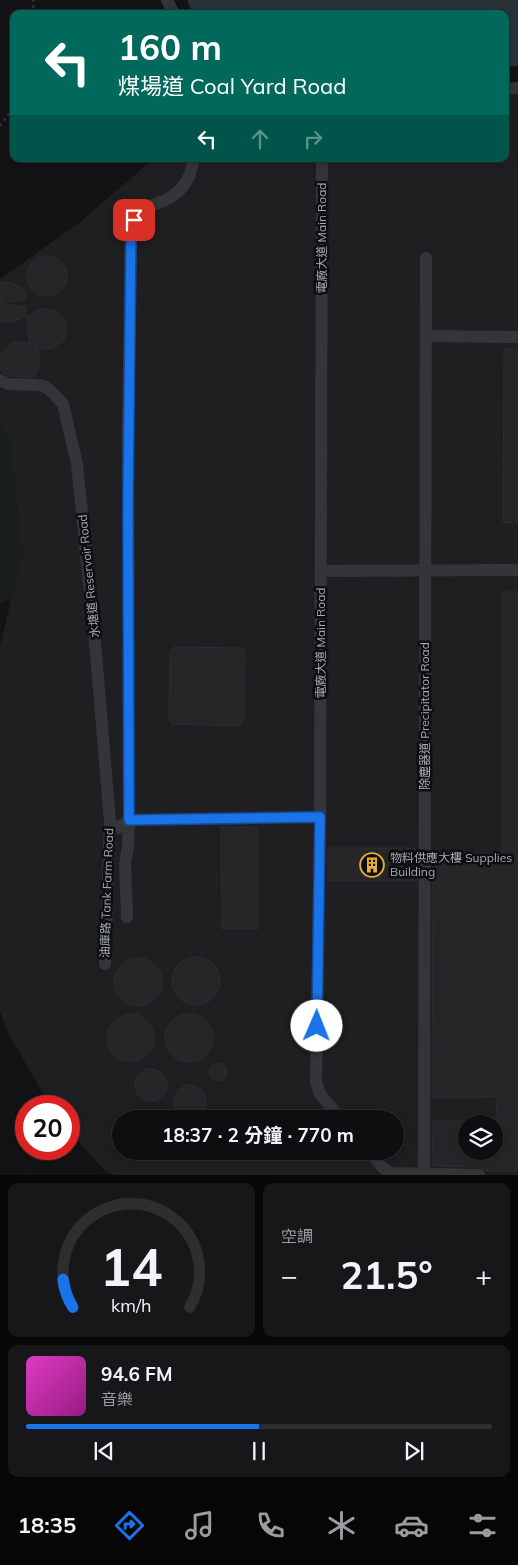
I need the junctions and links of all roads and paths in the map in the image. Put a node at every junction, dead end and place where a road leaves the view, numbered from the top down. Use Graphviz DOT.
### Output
graph roads {
  1 [pos="10,112"];
  2 [pos="0,126"];
  3 [pos="192,162"];
  4 [pos="322,162"];
  5 [pos="426,258"];
  6 [pos="426,336"];
  7 [pos="518,337"];
  8 [pos="0,380"];
  9 [pos="518,570"];
  10 [pos="322,571"];
  11 [pos="425,571"];
  12 [pos="320,817"];
  13 [pos="129,820"];
  14 [pos="110,822"];
  15 [pos="126,917"];
  16 [pos="105,964"];
  17 [pos="334,1110"];
  18 [pos="376,1160"];
  19 [pos="424,1174"];
  20 [pos="444,1175"];
  21 [pos="479,1175"];
  1 -- 2 [label="path"];
  3 -- 13 [label="lane"];
  4 -- 10 [label="lane, 電廠大道 Main Road"];
  5 -- 6 [label="lane, 除塵器道 Precipitator Road"];
  6 -- 7 [label="lane"];
  6 -- 11 [label="lane, 除塵器道 Precipitator Road"];
  8 -- 14 [label="lane, 水塘道 Reservoir Road"];
  9 -- 11 [label="lane"];
  10 -- 11 [label="lane"];
  10 -- 12 [label="lane, 電廠大道 Main Road"];
  11 -- 19 [label="lane, 除塵器道 Precipitator Road"];
  12 -- 13 [label="lane"];
  12 -- 17 [label="lane, 電廠大道 Main Road"];
  13 -- 14 [label="lane"];
  13 -- 15 [label="lane"];
  14 -- 16 [label="lane, 油庫路 Tank Farm Road"];
  18 -- 19 [label="lane"];
  19 -- 20 [label="lane"];
  20 -- 21 [label="lane"];
}
